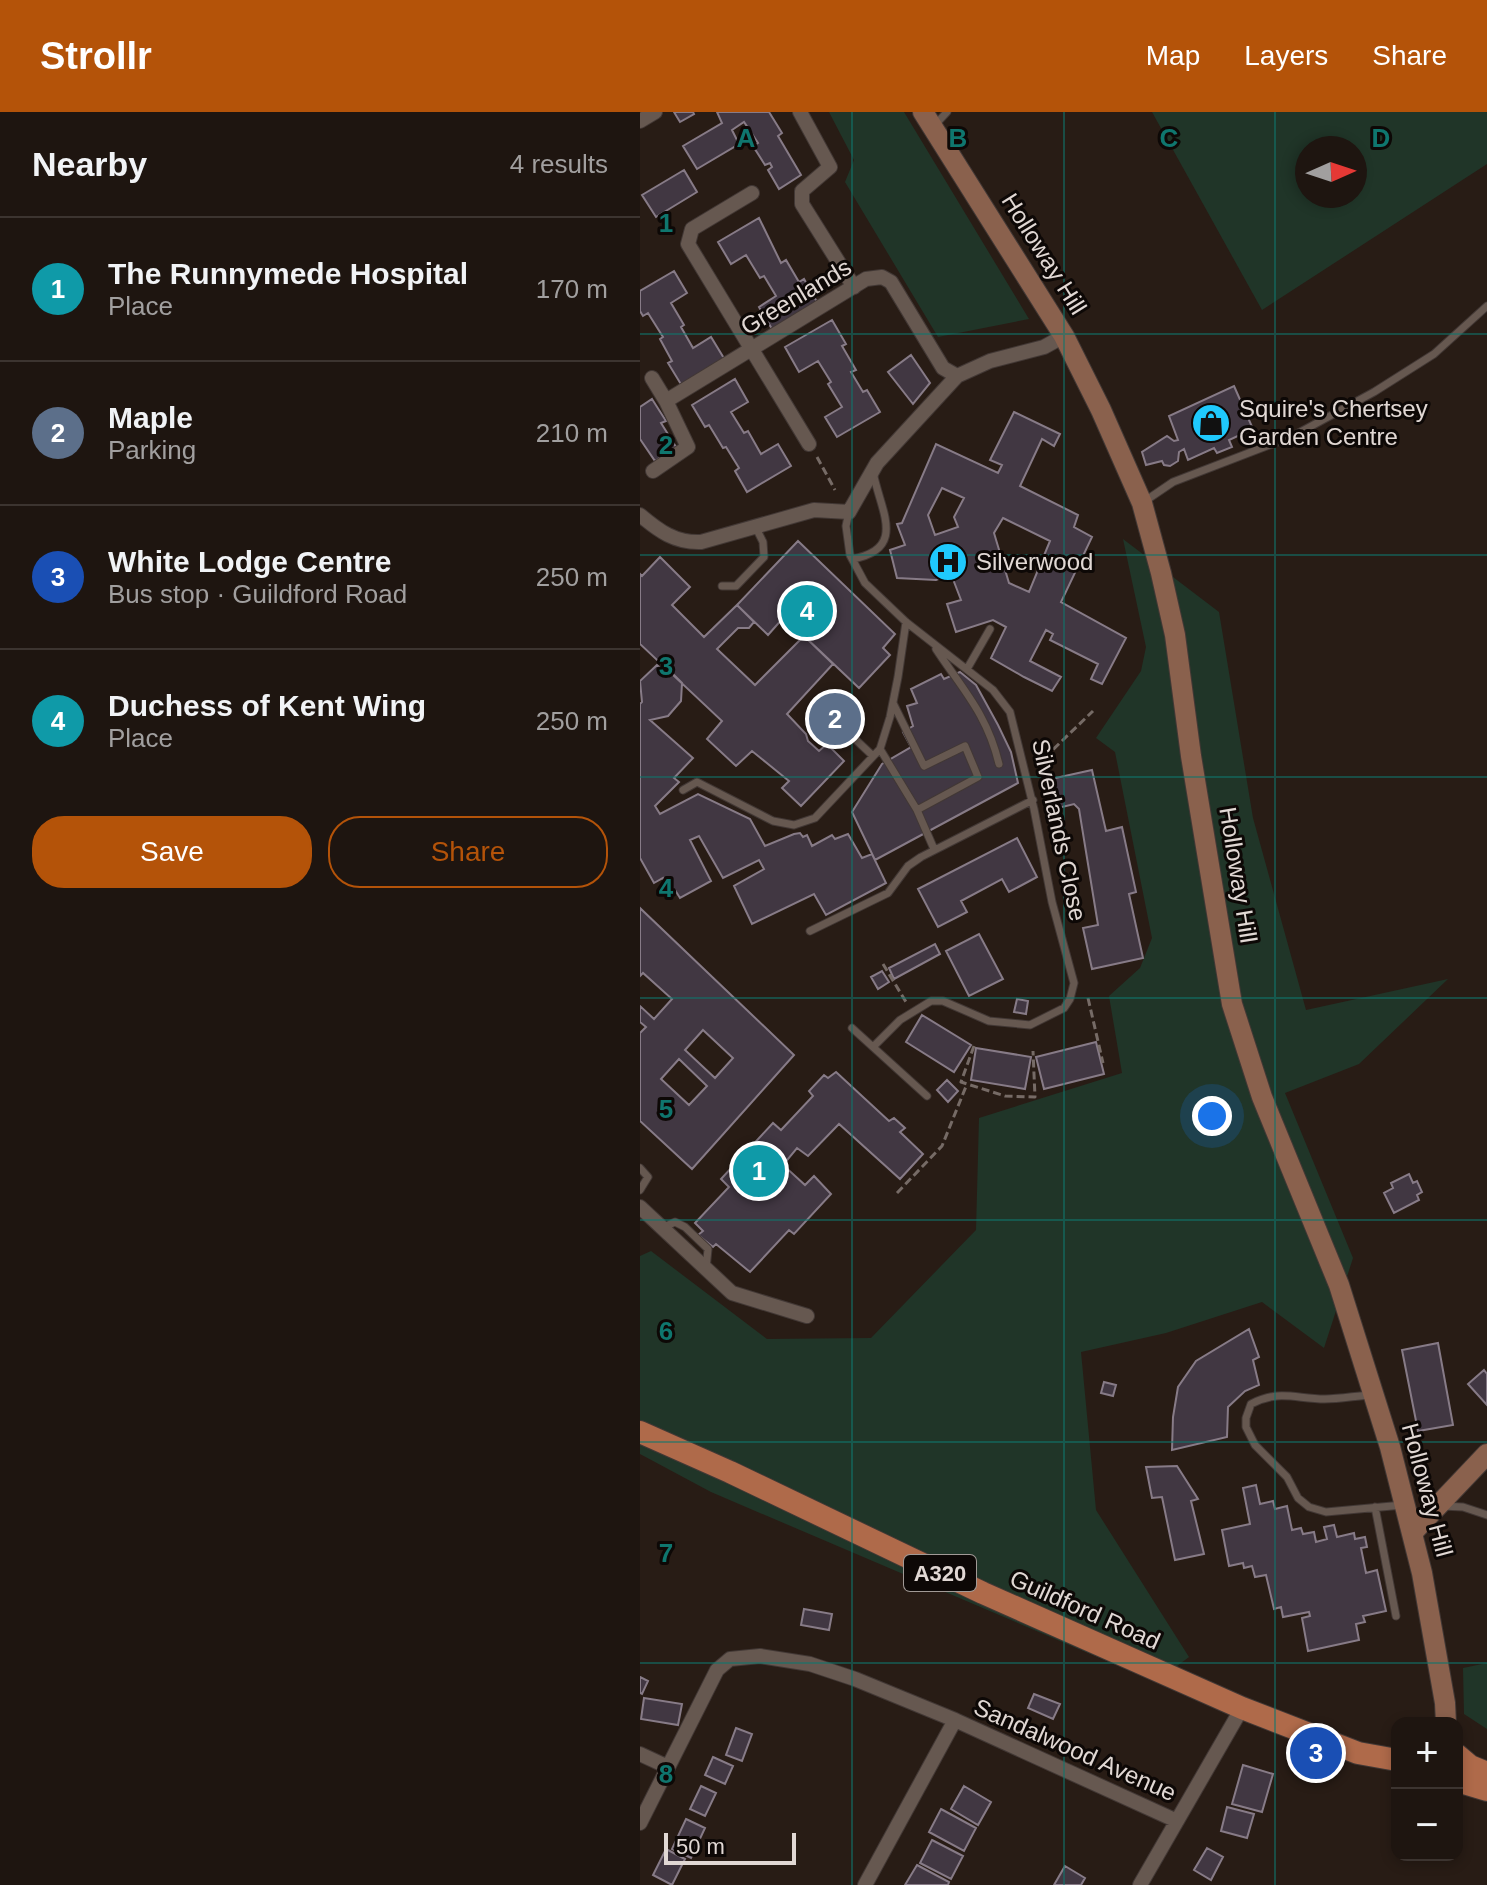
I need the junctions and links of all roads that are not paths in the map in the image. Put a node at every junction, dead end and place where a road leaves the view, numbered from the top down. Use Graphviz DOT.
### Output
graph roads {
  1 [pos="655,112"];
  2 [pos="800,112"];
  3 [pos="934,117"];
  4 [pos="640,121"];
  5 [pos="752,193"];
  6 [pos="854,287"];
  7 [pos="1487,306"];
  8 [pos="1064,336"];
  9 [pos="751,350"];
  10 [pos="957,376"];
  11 [pos="652,378"];
  12 [pos="666,401"];
  13 [pos="809,444"];
  14 [pos="873,470"];
  15 [pos="653,471"];
  16 [pos="1142,503"];
  17 [pos="849,512"];
  18 [pos="640,515"];
  19 [pos="755,526"];
  20 [pos="852,559"];
  21 [pos="722,586"];
  22 [pos="906,622"];
  23 [pos="990,629"];
  24 [pos="933,644"];
  25 [pos="967,669"];
  26 [pos="893,703"];
  27 [pos="820,706"];
  28 [pos="880,749"];
  29 [pos="873,756"];
  30 [pos="999,764"];
  31 [pos="683,790"];
  32 [pos="1033,800"];
  33 [pos="917,810"];
  34 [pos="934,849"];
  35 [pos="810,931"];
  36 [pos="852,1028"];
  37 [pos="873,1047"];
  38 [pos="927,1096"];
  39 [pos="640,1168"];
  40 [pos="640,1190"];
  41 [pos="641,1210"];
  42 [pos="807,1316"];
  43 [pos="1373,1395"];
  44 [pos="640,1432"];
  45 [pos="1487,1454"];
  46 [pos="1405,1505"];
  47 [pos="1440,1506"];
  48 [pos="1375,1507"];
  49 [pos="1487,1515"];
  50 [pos="1412,1533"];
  51 [pos="1396,1616"];
  52 [pos="1440,1677"];
  53 [pos="1242,1708"];
  54 [pos="1432,1717"];
  55 [pos="1445,1717"];
  56 [pos="955,1720"];
  57 [pos="1340,1745"];
  58 [pos="1391,1748"];
  59 [pos="640,1754"];
  60 [pos="1391,1759"];
  61 [pos="1463,1760"];
  62 [pos="668,1767"];
  63 [pos="1487,1773"];
  64 [pos="1463,1783"];
  65 [pos="1487,1790"];
  66 [pos="1177,1821"];
  67 [pos="640,1823"];
  68 [pos="865,1885"];
  69 [pos="1140,1885"];
  1 -- 4 [label="street"];
  2 -- 6 [label="street"];
  3 -- 8 [label="main road, Holloway Hill"];
  5 -- 9 [label="street"];
  6 -- 9 [label="street, Greenlands"];
  6 -- 10 [label="street, Greenlands"];
  7 -- 16 [label="lane"];
  8 -- 10 [label="street"];
  8 -- 16 [label="main road, Holloway Hill"];
  9 -- 12 [label="street, Greenlands"];
  9 -- 13 [label="street"];
  10 -- 14 [label="street"];
  11 -- 12 [label="street"];
  12 -- 15 [label="street"];
  14 -- 17 [label="street"];
  14 -- 20 [label="lane"];
  16 -- 43 [label="main road, Holloway Hill"];
  17 -- 19 [label="street"];
  17 -- 20 [label="lane, Silverlands Close"];
  18 -- 19 [label="street"];
  19 -- 21 [label="lane"];
  20 -- 22 [label="lane, Silverlands Close"];
  22 -- 24 [label="lane, Silverlands Close"];
  22 -- 26 [label="lane"];
  23 -- 25 [label="lane"];
  24 -- 25 [label="lane, Silverlands Close"];
  24 -- 30 [label="lane"];
  25 -- 32 [label="lane, Silverlands Close"];
  26 -- 28 [label="lane"];
  26 -- 33 [label="lane"];
  27 -- 29 [label="lane"];
  28 -- 29 [label="lane"];
  28 -- 33 [label="lane"];
  29 -- 31 [label="lane"];
  32 -- 34 [label="lane"];
  32 -- 37 [label="lane, Silverlands Close"];
  33 -- 34 [label="lane"];
  34 -- 35 [label="lane"];
  36 -- 37 [label="lane"];
  37 -- 38 [label="lane"];
  39 -- 40 [label="lane"];
  41 -- 42 [label="street"];
  43 -- 46 [label="main road, Holloway Hill"];
  43 -- 48 [label="lane"];
  44 -- 53 [label="main road, Guildford Road / A320"];
  45 -- 47 [label="main road"];
  46 -- 48 [label="lane"];
  46 -- 50 [label="main road, Holloway Hill"];
  47 -- 49 [label="lane"];
  47 -- 50 [label="main road"];
  48 -- 51 [label="lane"];
  50 -- 52 [label="main road, Holloway Hill"];
  52 -- 54 [label="main road, Holloway Hill"];
  52 -- 55 [label="main road, Holloway Hill"];
  53 -- 57 [label="main road, Guildford Road / A320"];
  53 -- 66 [label="street"];
  56 -- 62 [label="street, Sandalwood Avenue"];
  56 -- 66 [label="street, Sandalwood Avenue"];
  56 -- 68 [label="street, Sandalwood Avenue"];
  57 -- 58 [label="main road, A320"];
  57 -- 60 [label="main road, A320"];
  59 -- 62 [label="street"];
  61 -- 63 [label="main road"];
  62 -- 67 [label="street, Sandalwood Avenue"];
  64 -- 65 [label="main road"];
  66 -- 69 [label="street"];
}
